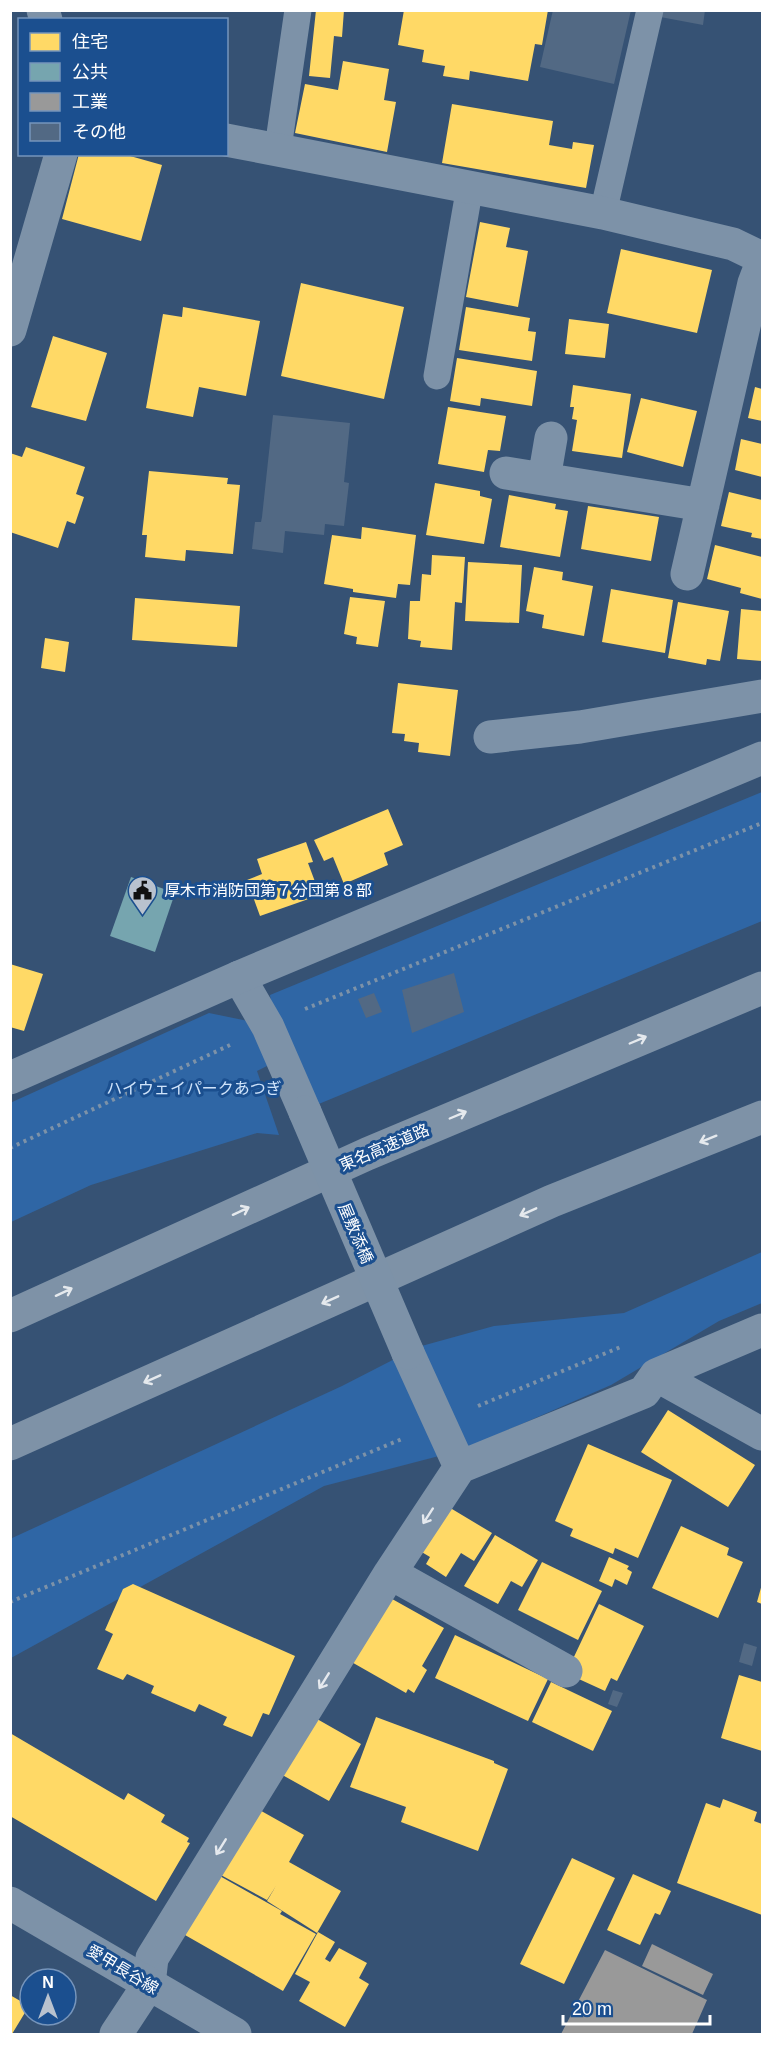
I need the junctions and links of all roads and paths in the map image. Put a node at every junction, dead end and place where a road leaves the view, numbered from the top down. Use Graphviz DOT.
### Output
graph roads {
  1 [pos="298,10"];
  2 [pos="650,10"];
  3 [pos="228,140"];
  4 [pos="278,148"];
  5 [pos="60,156"];
  6 [pos="470,186"];
  7 [pos="603,213"];
  8 [pos="762,260"];
  9 [pos="10,330"];
  10 [pos="437,376"];
  11 [pos="551,438"];
  12 [pos="506,473"];
  13 [pos="544,479"];
  14 [pos="703,505"];
  15 [pos="687,574"];
  16 [pos="762,696"];
  17 [pos="490,737"];
  18 [pos="762,758"];
  19 [pos="762,823"];
  20 [pos="239,977"];
  21 [pos="762,988"];
  22 [pos="268,1027"];
  23 [pos="10,1078"];
  24 [pos="762,1117"];
  25 [pos="10,1148"];
  26 [pos="10,1316"];
  27 [pos="762,1330"];
  28 [pos="628,1344"];
  29 [pos="656,1375"];
  30 [pos="439,1423"];
  31 [pos="762,1434"];
  32 [pos="10,1444"];
  33 [pos="460,1467"];
  34 [pos="390,1574"];
  35 [pos="10,1602"];
  36 [pos="566,1671"];
  37 [pos="10,1903"];
  38 [pos="149,1984"];
  39 [pos="116,2034"];
  40 [pos="235,2034"];
  1 -- 4 [label="lane"];
  2 -- 7 [label="lane"];
  3 -- 4 [label="street"];
  4 -- 6 [label="street"];
  5 -- 9 [label="street"];
  6 -- 7 [label="street"];
  6 -- 10 [label="lane"];
  7 -- 8 [label="street"];
  8 -- 14 [label="street"];
  11 -- 13 [label="street"];
  12 -- 13 [label="street"];
  13 -- 14 [label="street"];
  14 -- 15 [label="street"];
  16 -- 17 [label="street"];
  18 -- 20 [label="street"];
  19 -- 22 [label="path"];
  20 -- 22 [label="street, 屋敷添橋"];
  20 -- 23 [label="street"];
  26 -- 21 [label="highway, 東名高速道路, one-way"];
  22 -- 25 [label="path"];
  22 -- 30 [label="street, 屋敷添橋, bridge"];
  24 -- 32 [label="highway, one-way"];
  27 -- 29 [label="street"];
  28 -- 30 [label="path"];
  29 -- 31 [label="street"];
  29 -- 33 [label="street"];
  30 -- 33 [label="street, 屋敷添橋"];
  30 -- 35 [label="path"];
  33 -- 34 [label="street, one-way"];
  34 -- 36 [label="street"];
  34 -- 38 [label="street, one-way"];
  37 -- 38 [label="street, 愛甲長谷線"];
  38 -- 39 [label="street"];
  38 -- 40 [label="street, 愛甲長谷線"];
}
